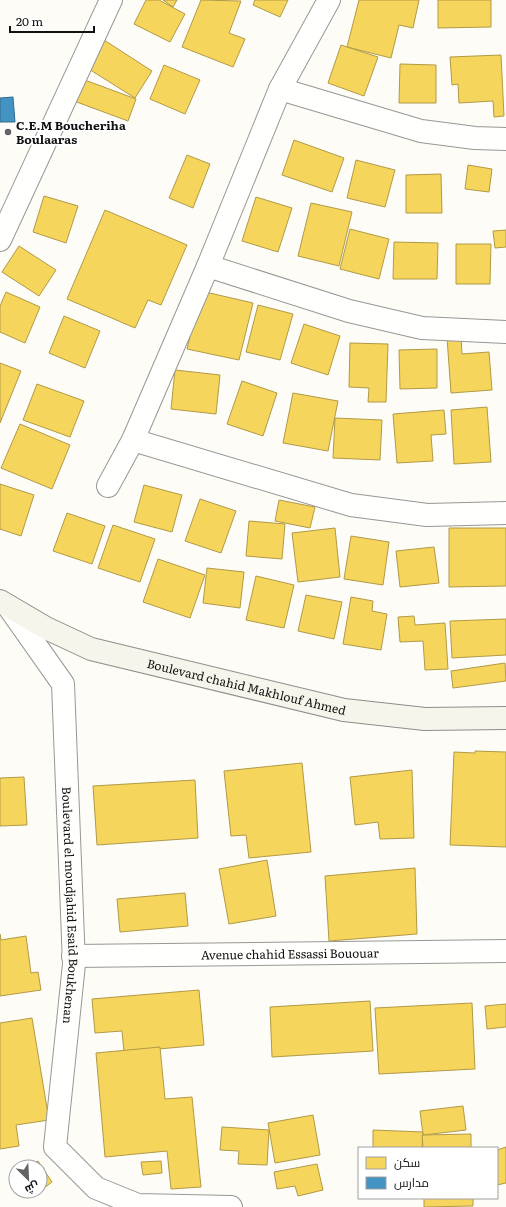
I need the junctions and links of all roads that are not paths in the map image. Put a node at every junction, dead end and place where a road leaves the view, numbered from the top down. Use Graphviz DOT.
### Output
graph roads {
  1 [pos="111,0"];
  2 [pos="329,0"];
  3 [pos="280,89"];
  4 [pos="506,139"];
  5 [pos="0,240"];
  6 [pos="208,266"];
  7 [pos="506,332"];
  8 [pos="133,440"];
  9 [pos="108,486"];
  10 [pos="506,513"];
  11 [pos="4,603"];
  12 [pos="506,718"];
  13 [pos="506,951"];
  14 [pos="73,956"];
  15 [pos="231,1207"];
  1 -- 5 [label="street"];
  2 -- 3 [label="street"];
  3 -- 4 [label="street"];
  3 -- 6 [label="street"];
  6 -- 7 [label="street"];
  6 -- 8 [label="street"];
  8 -- 9 [label="street"];
  8 -- 10 [label="street"];
  11 -- 12 [label="main road, Boulevard chahid Makhlouf Ahmed"];
  11 -- 14 [label="street, Boulevard el moudjahid Esaid Boukhenan"];
  13 -- 14 [label="street, Avenue chahid Essassi Bououar"];
  14 -- 15 [label="street, Boulevard el moudjahid Esaid Boukhenan"];
}
